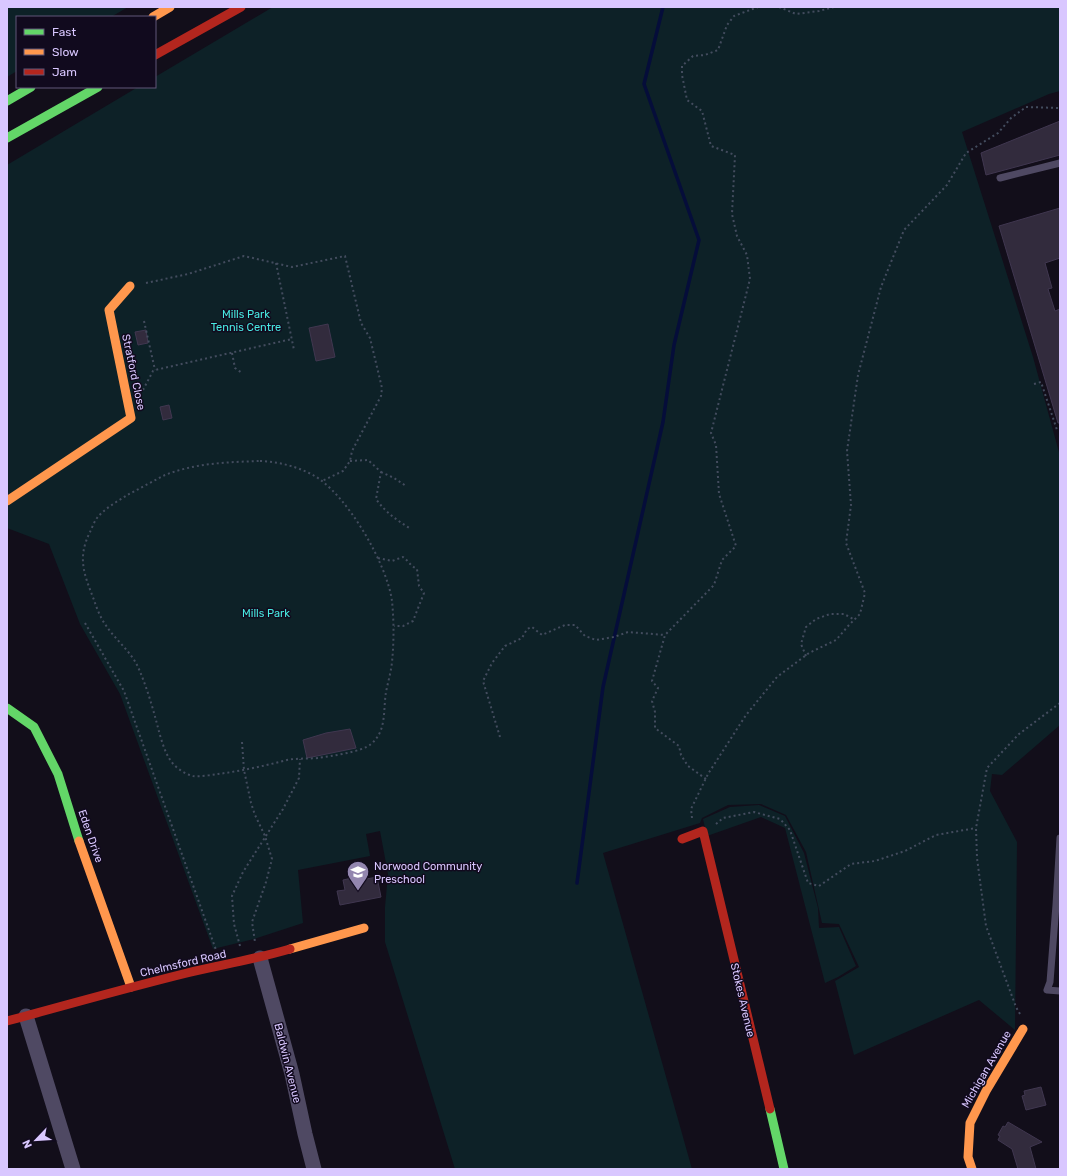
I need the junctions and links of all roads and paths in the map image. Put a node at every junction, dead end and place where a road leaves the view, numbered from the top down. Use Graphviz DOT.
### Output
graph roads {
  1 [pos="170,7"];
  2 [pos="240,7"];
  3 [pos="758,7"];
  4 [pos="779,7"];
  5 [pos="834,7"];
  6 [pos="155,16"];
  7 [pos="156,54"];
  8 [pos="29,88"];
  9 [pos="96,88"];
  10 [pos="7,101"];
  11 [pos="1060,108"];
  12 [pos="7,138"];
  13 [pos="1060,163"];
  14 [pos="1000,178"];
  15 [pos="276,263"];
  16 [pos="130,286"];
  17 [pos="144,321"];
  18 [pos="292,339"];
  19 [pos="294,350"];
  20 [pos="232,353"];
  21 [pos="232,368"];
  22 [pos="235,368"];
  23 [pos="155,370"];
  24 [pos="242,373"];
  25 [pos="1034,384"];
  26 [pos="128,402"];
  27 [pos="1057,430"];
  28 [pos="350,461"];
  29 [pos="381,472"];
  30 [pos="322,481"];
  31 [pos="406,486"];
  32 [pos="7,501"];
  33 [pos="411,529"];
  34 [pos="378,558"];
  35 [pos="855,620"];
  36 [pos="85,623"];
  37 [pos="394,626"];
  38 [pos="665,635"];
  39 [pos="806,656"];
  40 [pos="1060,703"];
  41 [pos="7,708"];
  42 [pos="500,736"];
  43 [pos="242,742"];
  44 [pos="300,758"];
  45 [pos="244,770"];
  46 [pos="706,779"];
  47 [pos="708,828"];
  48 [pos="976,828"];
  49 [pos="265,836"];
  50 [pos="1060,838"];
  51 [pos="682,839"];
  52 [pos="1060,847"];
  53 [pos="1058,906"];
  54 [pos="364,928"];
  55 [pos="241,948"];
  56 [pos="260,958"];
  57 [pos="221,965"];
  58 [pos="131,987"];
  59 [pos="1060,991"];
  60 [pos="26,1016"];
  61 [pos="1023,1019"];
  62 [pos="7,1021"];
  63 [pos="1023,1029"];
  64 [pos="73,1169"];
  65 [pos="314,1169"];
  66 [pos="784,1169"];
  67 [pos="972,1169"];
  1 -- 6 [label="main road"];
  2 -- 7 [label="main road"];
  3 -- 38 [label="path"];
  4 -- 5 [label="path"];
  8 -- 10 [label="main road"];
  9 -- 12 [label="main road"];
  11 -- 35 [label="path"];
  13 -- 14 [label="lane"];
  15 -- 16 [label="path"];
  15 -- 18 [label="path"];
  15 -- 28 [label="path"];
  16 -- 26 [label="main road, Stratford Close"];
  17 -- 23 [label="path"];
  18 -- 19 [label="path"];
  18 -- 20 [label="path"];
  20 -- 22 [label="path"];
  20 -- 23 [label="path"];
  21 -- 22 [label="path"];
  22 -- 24 [label="path"];
  23 -- 26 [label="path"];
  25 -- 27 [label="path"];
  26 -- 32 [label="main road, Stratford Close"];
  28 -- 29 [label="path"];
  28 -- 30 [label="path"];
  29 -- 31 [label="path"];
  29 -- 33 [label="path"];
  30 -- 34 [label="path"];
  30 -- 45 [label="path"];
  34 -- 37 [label="path"];
  34 -- 37 [label="path"];
  35 -- 39 [label="path"];
  35 -- 39 [label="path"];
  36 -- 57 [label="path"];
  37 -- 44 [label="path"];
  38 -- 42 [label="path"];
  38 -- 46 [label="path"];
  39 -- 46 [label="path"];
  40 -- 48 [label="path"];
  41 -- 58 [label="main road, Eden Drive"];
  43 -- 45 [label="path"];
  44 -- 45 [label="path"];
  44 -- 49 [label="path"];
  45 -- 49 [label="path"];
  46 -- 47 [label="path"];
  47 -- 48 [label="path"];
  47 -- 51 [label="main road"];
  47 -- 66 [label="main road, Stokes Avenue"];
  48 -- 61 [label="path"];
  49 -- 55 [label="path"];
  49 -- 56 [label="path"];
  50 -- 52 [label="lane"];
  52 -- 53 [label="lane"];
  53 -- 59 [label="lane"];
  54 -- 56 [label="main road, Chelmsford Road"];
  56 -- 57 [label="main road, Chelmsford Road"];
  56 -- 65 [label="street, Baldwin Avenue"];
  57 -- 58 [label="main road, Chelmsford Road"];
  58 -- 60 [label="main road, Chelmsford Road"];
  60 -- 62 [label="main road, Chelmsford Road"];
  60 -- 64 [label="street"];
  63 -- 67 [label="main road, Michigan Avenue"];
}
